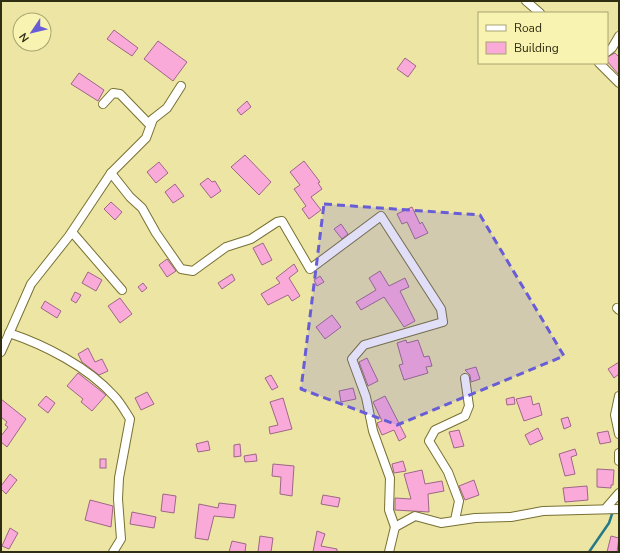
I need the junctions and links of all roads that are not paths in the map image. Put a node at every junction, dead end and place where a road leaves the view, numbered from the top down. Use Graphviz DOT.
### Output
graph roads {
  1 [pos="526,1"];
  2 [pos="539,12"];
  3 [pos="619,36"];
  4 [pos="608,51"];
  5 [pos="600,64"];
  6 [pos="619,83"];
  7 [pos="181,86"];
  8 [pos="103,104"];
  9 [pos="153,119"];
  10 [pos="111,173"];
  11 [pos="72,232"];
  12 [pos="122,290"];
  13 [pos="9,333"];
  14 [pos="1,352"];
  15 [pos="465,378"];
  16 [pos="619,396"];
  17 [pos="619,434"];
  18 [pos="619,453"];
  19 [pos="619,461"];
  20 [pos="619,493"];
  21 [pos="606,508"];
  22 [pos="619,509"];
  23 [pos="455,520"];
  24 [pos="395,527"];
  25 [pos="113,552"];
  26 [pos="389,552"];
  1 -- 2 [label="street"];
  3 -- 4 [label="street"];
  5 -- 6 [label="street"];
  7 -- 9 [label="street"];
  8 -- 9 [label="street"];
  9 -- 10 [label="street"];
  10 -- 11 [label="street"];
  10 -- 24 [label="street"];
  11 -- 12 [label="street"];
  11 -- 13 [label="street"];
  13 -- 14 [label="street"];
  13 -- 25 [label="street"];
  15 -- 23 [label="street"];
  16 -- 17 [label="street"];
  18 -- 19 [label="street"];
  20 -- 21 [label="street"];
  21 -- 22 [label="street"];
  21 -- 23 [label="street"];
  23 -- 24 [label="street"];
  24 -- 26 [label="street"];
}
